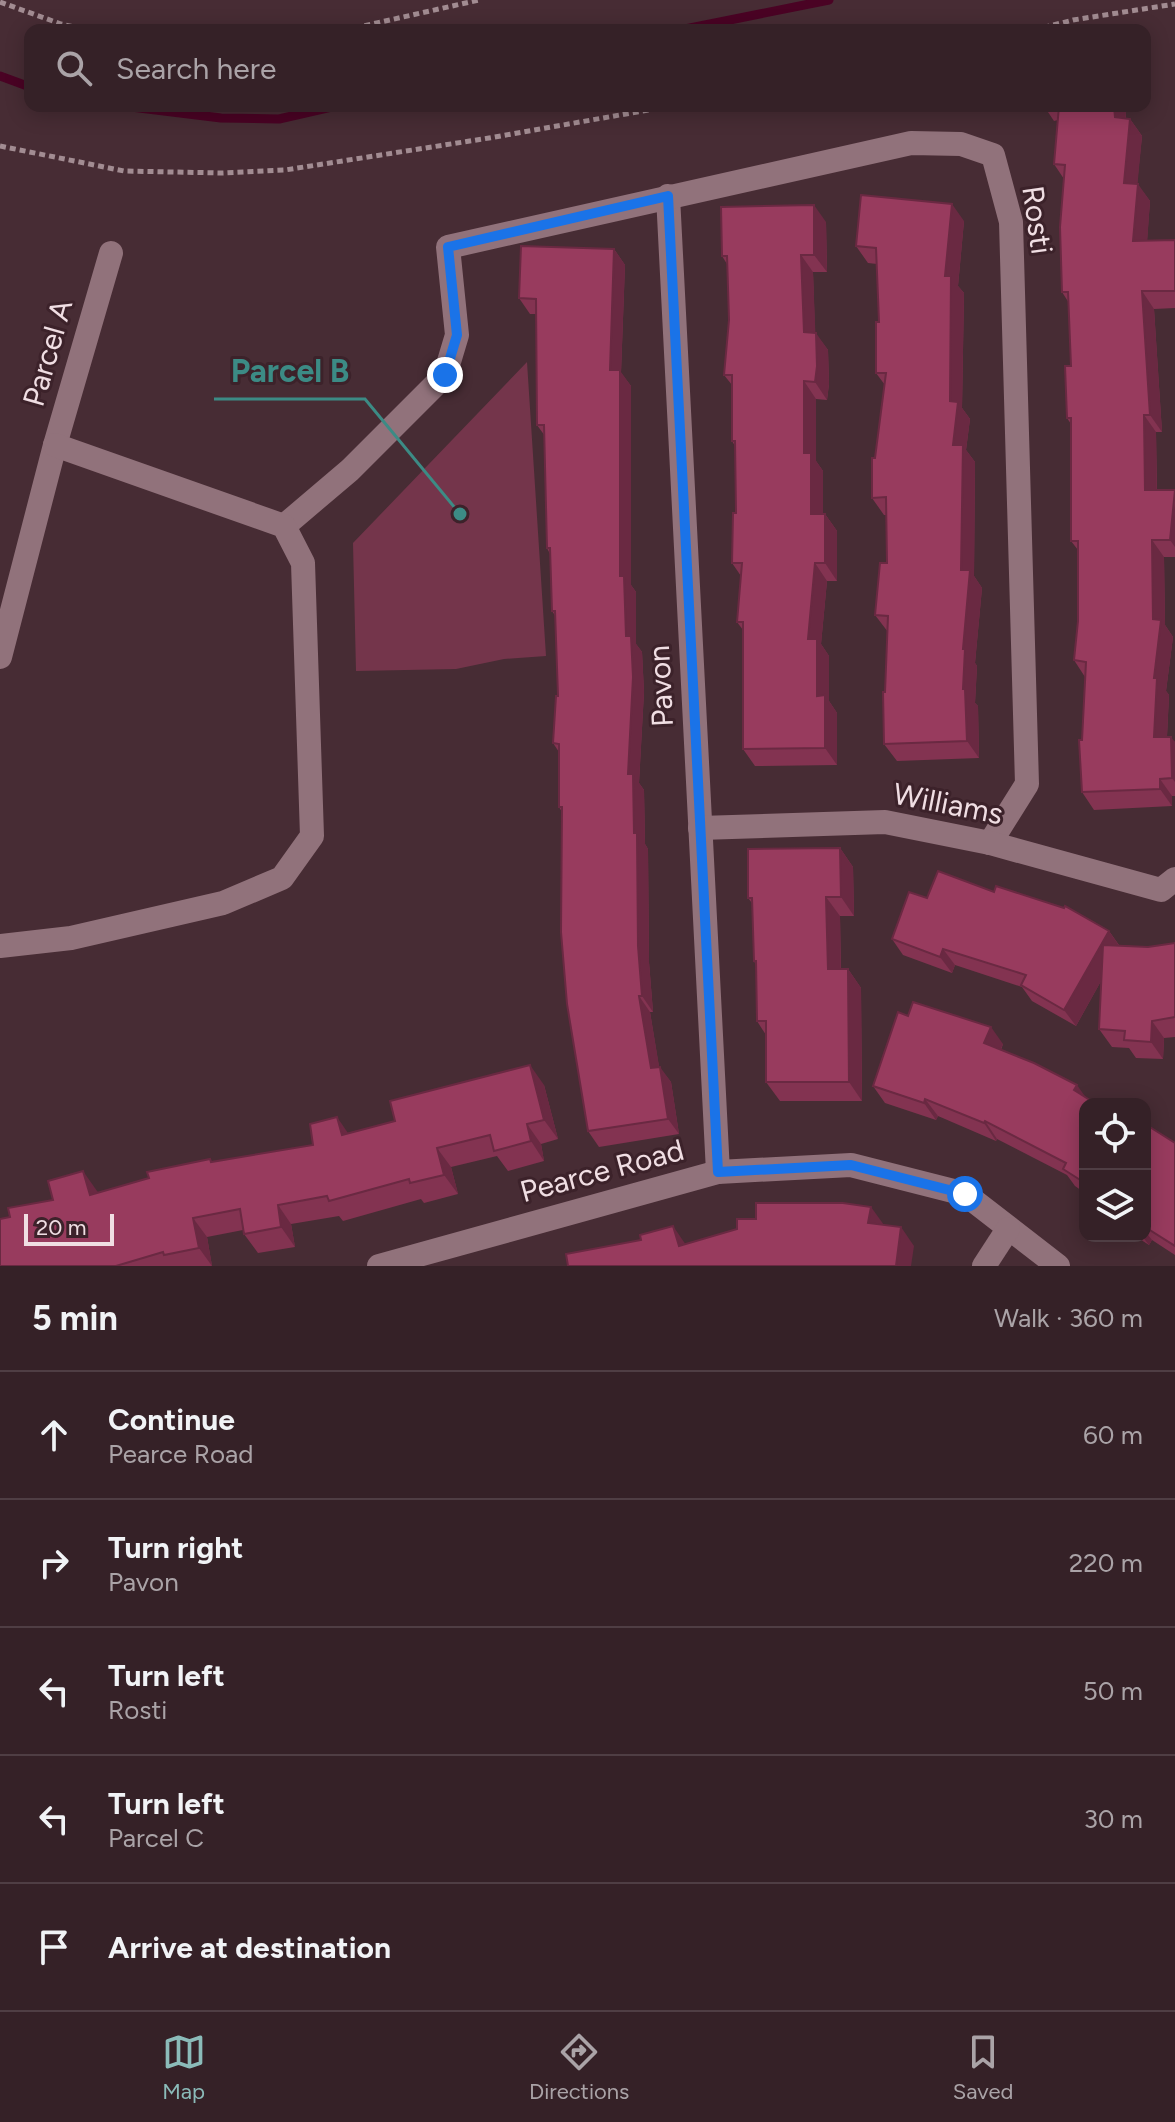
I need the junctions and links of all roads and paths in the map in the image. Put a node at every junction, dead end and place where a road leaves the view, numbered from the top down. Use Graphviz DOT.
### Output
graph roads {
  1 [pos="479,0"];
  2 [pos="0,2"];
  3 [pos="1175,4"];
  4 [pos="64,24"];
  5 [pos="372,24"];
  6 [pos="1057,24"];
  7 [pos="637,112"];
  8 [pos="0,146"];
  9 [pos="668,196"];
  10 [pos="111,253"];
  11 [pos="55,445"];
  12 [pos="284,526"];
  13 [pos="0,657"];
  14 [pos="700,828"];
  15 [pos="990,843"];
  16 [pos="1175,879"];
  17 [pos="0,946"];
  18 [pos="718,1172"];
  19 [pos="1008,1229"];
  20 [pos="379,1266"];
  21 [pos="984,1266"];
  22 [pos="1058,1266"];
  1 -- 5 [label="path"];
  2 -- 4 [label="path"];
  3 -- 6 [label="path"];
  7 -- 8 [label="path"];
  9 -- 12 [label="street, Rosti"];
  9 -- 14 [label="street, Pavon"];
  9 -- 15 [label="street, Rosti"];
  10 -- 11 [label="street, Parcel A"];
  11 -- 12 [label="street"];
  11 -- 13 [label="street, Parcel A"];
  12 -- 17 [label="street"];
  14 -- 15 [label="street, Williams"];
  14 -- 18 [label="street, Pavon"];
  15 -- 16 [label="street, Williams"];
  18 -- 19 [label="street, Pearce Road"];
  18 -- 20 [label="street, Pearce Road"];
  19 -- 21 [label="street"];
  19 -- 22 [label="street, Pearce Road"];
}
